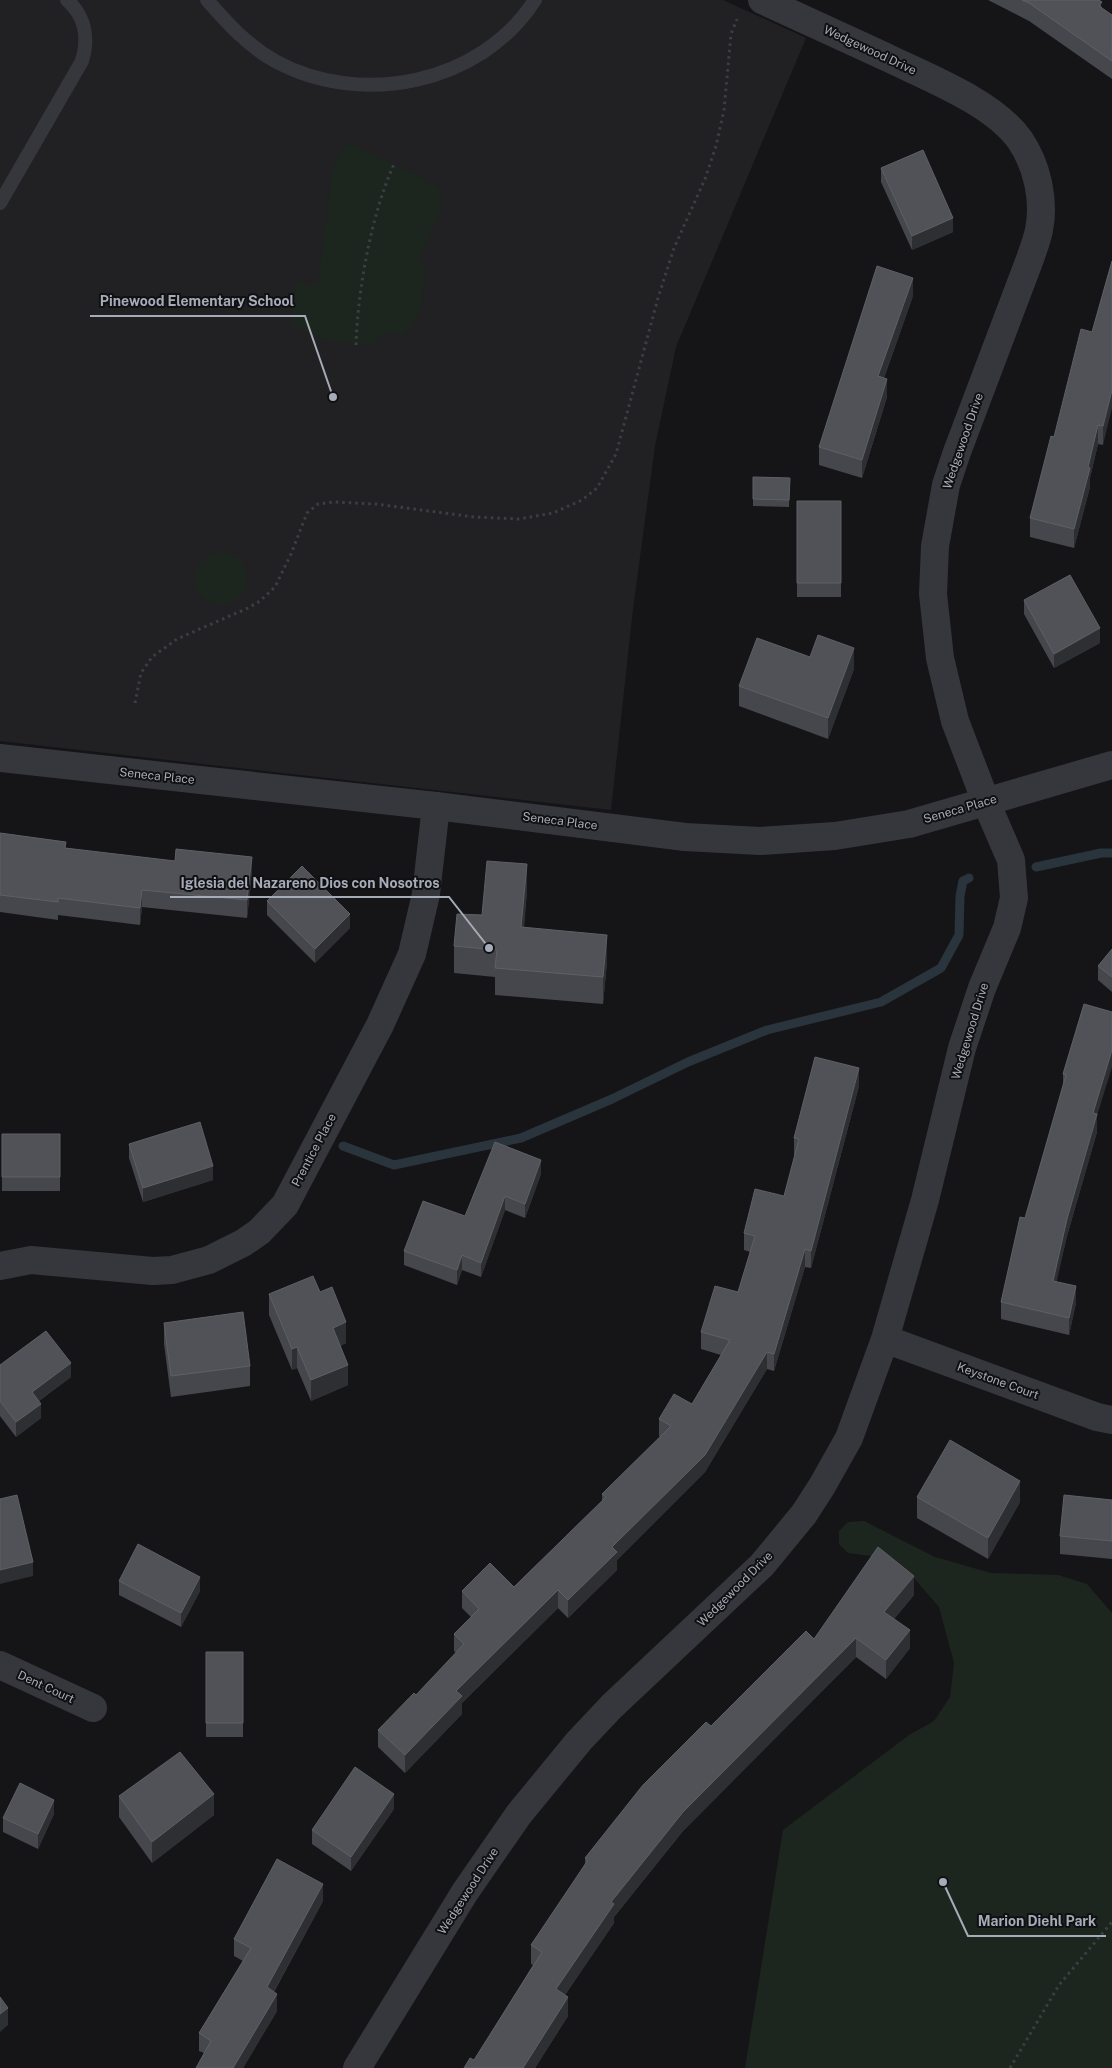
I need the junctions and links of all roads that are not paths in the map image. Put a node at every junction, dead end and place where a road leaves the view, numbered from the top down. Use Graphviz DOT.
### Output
graph roads {
  1 [pos="66,0"];
  2 [pos="207,0"];
  3 [pos="535,0"];
  4 [pos="762,0"];
  5 [pos="0,203"];
  6 [pos="0,758"];
  7 [pos="1112,765"];
  8 [pos="986,802"];
  9 [pos="436,806"];
  10 [pos="0,1266"];
  11 [pos="885,1339"];
  12 [pos="1112,1420"];
  13 [pos="0,1665"];
  14 [pos="93,1708"];
  15 [pos="357,2068"];
  1 -- 5 [label="lane"];
  2 -- 3 [label="lane"];
  4 -- 8 [label="street, Wedgewood Drive"];
  6 -- 9 [label="street, Seneca Place"];
  7 -- 8 [label="street, Seneca Place"];
  8 -- 9 [label="street, Seneca Place"];
  8 -- 11 [label="street, Wedgewood Drive"];
  9 -- 10 [label="street, Prentice Place"];
  11 -- 12 [label="street, Keystone Court"];
  11 -- 15 [label="street, Wedgewood Drive"];
  13 -- 14 [label="street, Dent Court"];
}
